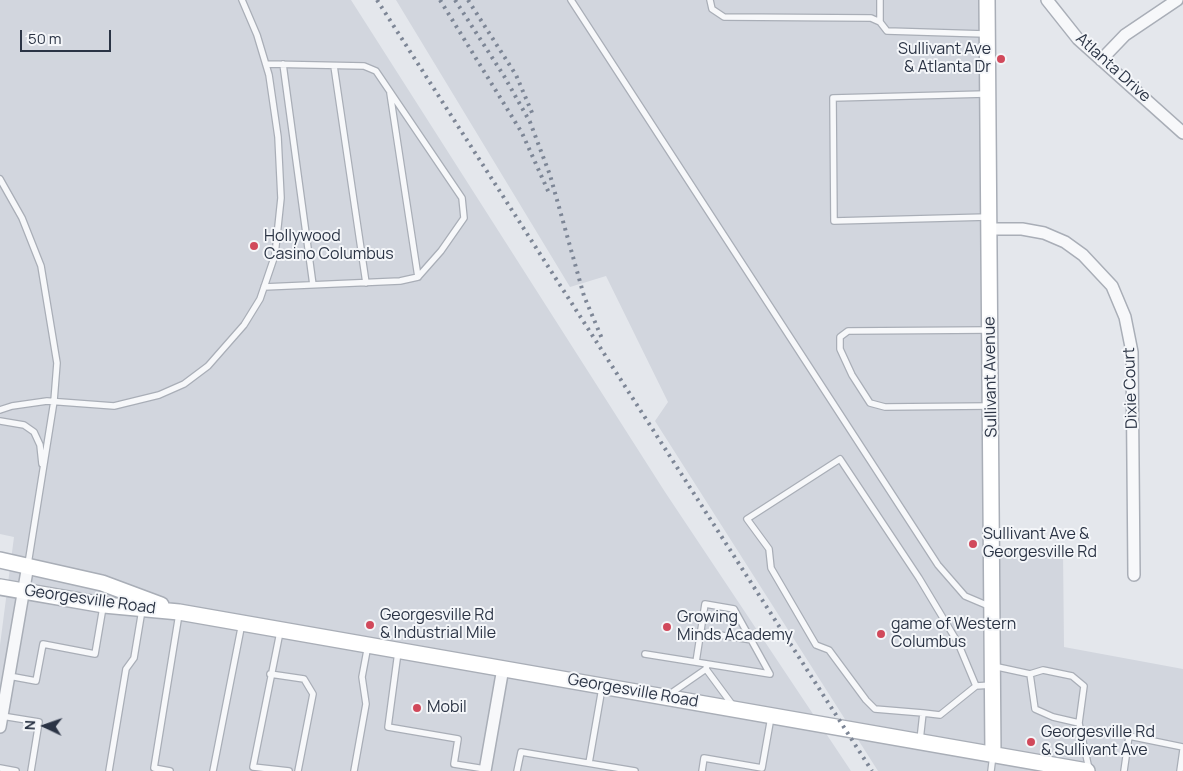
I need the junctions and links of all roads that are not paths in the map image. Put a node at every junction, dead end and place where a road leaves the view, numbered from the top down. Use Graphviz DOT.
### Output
graph roads {
  1 [pos="242,0"];
  2 [pos="572,0"];
  3 [pos="710,0"];
  4 [pos="880,0"];
  5 [pos="987,0"];
  6 [pos="1046,0"];
  7 [pos="1177,0"];
  8 [pos="880,22"];
  9 [pos="988,34"];
  10 [pos="1101,60"];
  11 [pos="266,64"];
  12 [pos="283,64"];
  13 [pos="334,66"];
  14 [pos="390,92"];
  15 [pos="988,94"];
  16 [pos="1183,133"];
  17 [pos="0,180"];
  18 [pos="989,223"];
  19 [pos="418,277"];
  20 [pos="366,283"];
  21 [pos="314,285"];
  22 [pos="264,287"];
  23 [pos="990,330"];
  24 [pos="54,401"];
  25 [pos="991,406"];
  26 [pos="0,410"];
  27 [pos="0,420"];
  28 [pos="43,473"];
  29 [pos="0,560"];
  30 [pos="28,565"];
  31 [pos="1134,575"];
  32 [pos="0,587"];
  33 [pos="24,591"];
  34 [pos="103,605"];
  35 [pos="993,608"];
  36 [pos="142,609"];
  37 [pos="179,612"];
  38 [pos="242,623"];
  39 [pos="281,630"];
  40 [pos="700,632"];
  41 [pos="752,640"];
  42 [pos="368,645"];
  43 [pos="398,650"];
  44 [pos="645,654"];
  45 [pos="696,662"];
  46 [pos="707,666"];
  47 [pos="993,666"];
  48 [pos="503,668"];
  49 [pos="270,674"];
  50 [pos="1030,674"];
  51 [pos="9,676"];
  52 [pos="993,684"];
  53 [pos="603,686"];
  54 [pos="976,686"];
  55 [pos="666,696"];
  56 [pos="735,708"];
  57 [pos="923,713"];
  58 [pos="772,716"];
  59 [pos="1,722"];
  60 [pos="1078,723"];
  61 [pos="919,742"];
  62 [pos="1183,749"];
  63 [pos="993,755"];
  64 [pos="589,763"];
  65 [pos="0,768"];
  66 [pos="251,769"];
  67 [pos="153,770"];
  68 [pos="485,770"];
  69 [pos="761,770"];
  70 [pos="16,771"];
  71 [pos="31,771"];
  72 [pos="109,771"];
  73 [pos="170,771"];
  74 [pos="213,771"];
  75 [pos="289,771"];
  76 [pos="298,771"];
  77 [pos="354,771"];
  78 [pos="517,771"];
  79 [pos="635,771"];
  80 [pos="702,771"];
  81 [pos="990,771"];
  82 [pos="1088,771"];
  83 [pos="1124,771"];
  84 [pos="1180,771"];
  1 -- 11 [label="lane"];
  2 -- 35 [label="lane"];
  3 -- 8 [label="lane"];
  4 -- 8 [label="lane"];
  5 -- 9 [label="main road, Sullivant Avenue"];
  6 -- 10 [label="street, Atlanta Drive"];
  7 -- 10 [label="street"];
  8 -- 9 [label="lane"];
  9 -- 15 [label="main road, Sullivant Avenue"];
  10 -- 16 [label="street, Atlanta Drive"];
  11 -- 12 [label="lane"];
  11 -- 22 [label="lane"];
  12 -- 13 [label="lane"];
  12 -- 21 [label="lane"];
  13 -- 14 [label="lane"];
  13 -- 20 [label="lane"];
  14 -- 19 [label="lane"];
  14 -- 19 [label="lane"];
  15 -- 18 [label="main road, Sullivant Avenue"];
  15 -- 18 [label="lane"];
  17 -- 24 [label="lane"];
  18 -- 23 [label="main road, Sullivant Avenue"];
  18 -- 31 [label="street, Dixie Court"];
  19 -- 20 [label="lane"];
  20 -- 21 [label="lane"];
  21 -- 22 [label="lane"];
  22 -- 24 [label="lane"];
  23 -- 25 [label="main road, Sullivant Avenue"];
  23 -- 25 [label="lane"];
  24 -- 26 [label="lane"];
  24 -- 28 [label="lane"];
  25 -- 35 [label="main road, Sullivant Avenue"];
  27 -- 28 [label="lane"];
  28 -- 30 [label="lane"];
  29 -- 30 [label="main road, Georgesville Road"];
  30 -- 33 [label="street"];
  30 -- 37 [label="main road, Georgesville Road"];
  32 -- 33 [label="main road, Georgesville Road"];
  33 -- 34 [label="main road, Georgesville Road"];
  33 -- 51 [label="street"];
  34 -- 36 [label="main road, Georgesville Road"];
  34 -- 51 [label="lane"];
  35 -- 47 [label="main road, Sullivant Avenue"];
  36 -- 37 [label="main road, Georgesville Road"];
  36 -- 72 [label="lane"];
  37 -- 38 [label="main road, Georgesville Road"];
  37 -- 67 [label="lane"];
  38 -- 39 [label="main road, Georgesville Road"];
  38 -- 74 [label="lane"];
  39 -- 42 [label="main road, Georgesville Road"];
  39 -- 49 [label="lane"];
  40 -- 41 [label="lane"];
  40 -- 41 [label="lane"];
  40 -- 45 [label="lane"];
  41 -- 46 [label="lane"];
  42 -- 43 [label="main road, Georgesville Road"];
  42 -- 77 [label="lane"];
  43 -- 48 [label="main road, Georgesville Road"];
  43 -- 68 [label="lane"];
  44 -- 45 [label="lane"];
  45 -- 46 [label="lane"];
  46 -- 55 [label="lane"];
  46 -- 56 [label="lane"];
  47 -- 50 [label="lane"];
  47 -- 52 [label="main road, Sullivant Avenue"];
  48 -- 53 [label="main road, Georgesville Road"];
  48 -- 68 [label="street"];
  49 -- 66 [label="lane"];
  49 -- 76 [label="lane"];
  50 -- 60 [label="lane"];
  50 -- 60 [label="lane"];
  51 -- 59 [label="street"];
  52 -- 54 [label="lane"];
  52 -- 63 [label="main road, Sullivant Avenue"];
  53 -- 55 [label="main road, Georgesville Road"];
  53 -- 64 [label="lane"];
  54 -- 57 [label="lane"];
  54 -- 57 [label="lane"];
  55 -- 56 [label="main road, Georgesville Road"];
  56 -- 58 [label="main road, Georgesville Road"];
  57 -- 61 [label="lane"];
  58 -- 61 [label="main road, Georgesville Road"];
  58 -- 69 [label="lane"];
  59 -- 71 [label="lane"];
  60 -- 82 [label="lane"];
  61 -- 63 [label="main road, Georgesville Road"];
  62 -- 83 [label="lane"];
  62 -- 84 [label="lane"];
  63 -- 81 [label="lane"];
  63 -- 82 [label="main road, Georgesville Road"];
  64 -- 78 [label="lane"];
  64 -- 79 [label="lane"];
  65 -- 70 [label="lane"];
  66 -- 75 [label="lane"];
  67 -- 73 [label="lane"];
  69 -- 80 [label="lane"];
}
